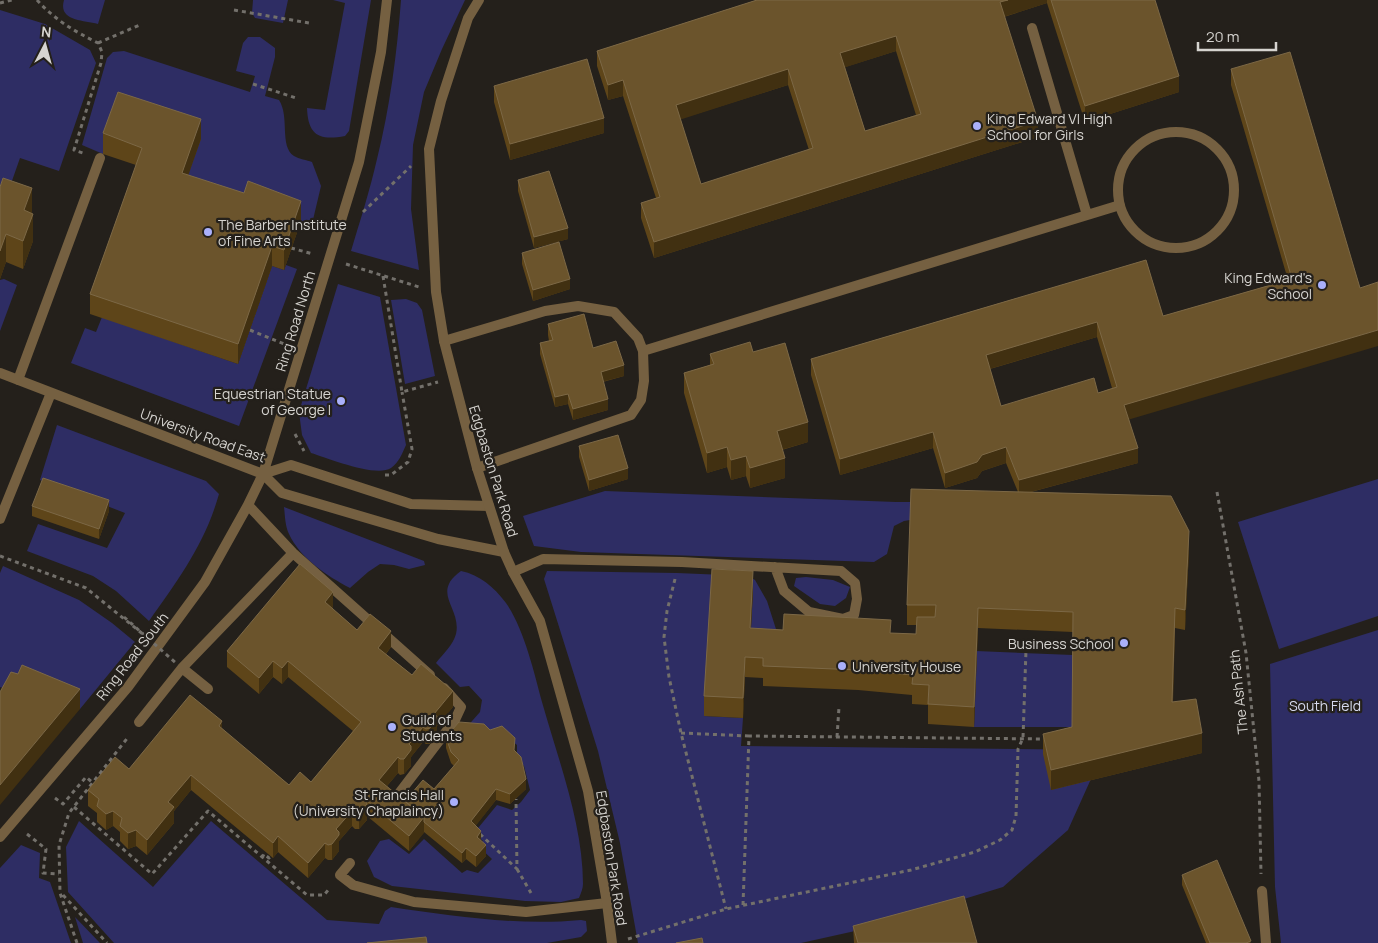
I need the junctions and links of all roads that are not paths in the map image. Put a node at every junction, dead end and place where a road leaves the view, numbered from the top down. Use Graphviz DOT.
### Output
graph roads {
  1 [pos="387,0"];
  2 [pos="479,0"];
  3 [pos="1032,28"];
  4 [pos="100,158"];
  5 [pos="1120,205"];
  6 [pos="1087,215"];
  7 [pos="444,341"];
  8 [pos="643,351"];
  9 [pos="0,373"];
  10 [pos="18,380"];
  11 [pos="51,393"];
  12 [pos="477,468"];
  13 [pos="262,474"];
  14 [pos="248,505"];
  15 [pos="490,506"];
  16 [pos="0,519"];
  17 [pos="504,552"];
  18 [pos="292,553"];
  19 [pos="775,567"];
  20 [pos="513,572"];
  21 [pos="179,666"];
  22 [pos="208,689"];
  23 [pos="139,722"];
  24 [pos="397,796"];
  25 [pos="0,837"];
  26 [pos="350,864"];
  27 [pos="1262,891"];
  28 [pos="607,903"];
  29 [pos="612,943"];
  30 [pos="1266,943"];
  1 -- 13 [label="street, Ring Road North"];
  2 -- 7 [label="street, Edgbaston Park Road"];
  3 -- 6 [label="street"];
  4 -- 10 [label="street"];
  5 -- 5 [label="street"];
  5 -- 6 [label="street"];
  6 -- 8 [label="street"];
  7 -- 8 [label="street"];
  7 -- 12 [label="street, Edgbaston Park Road"];
  8 -- 12 [label="street"];
  9 -- 10 [label="street, University Road East"];
  10 -- 11 [label="street, University Road East"];
  11 -- 13 [label="street, University Road East"];
  11 -- 16 [label="street"];
  12 -- 15 [label="street, Edgbaston Park Road"];
  13 -- 14 [label="street, Ring Road South"];
  13 -- 15 [label="street, University Road East"];
  13 -- 17 [label="street"];
  14 -- 18 [label="street"];
  14 -- 25 [label="street, Ring Road South"];
  15 -- 17 [label="street, Edgbaston Park Road"];
  17 -- 20 [label="street, Edgbaston Park Road"];
  18 -- 21 [label="street"];
  18 -- 24 [label="street"];
  19 -- 19 [label="street"];
  19 -- 20 [label="street"];
  20 -- 28 [label="street, Edgbaston Park Road"];
  21 -- 22 [label="street"];
  21 -- 23 [label="street"];
  26 -- 28 [label="street"];
  27 -- 30 [label="street"];
  28 -- 29 [label="street, Edgbaston Park Road"];
}
